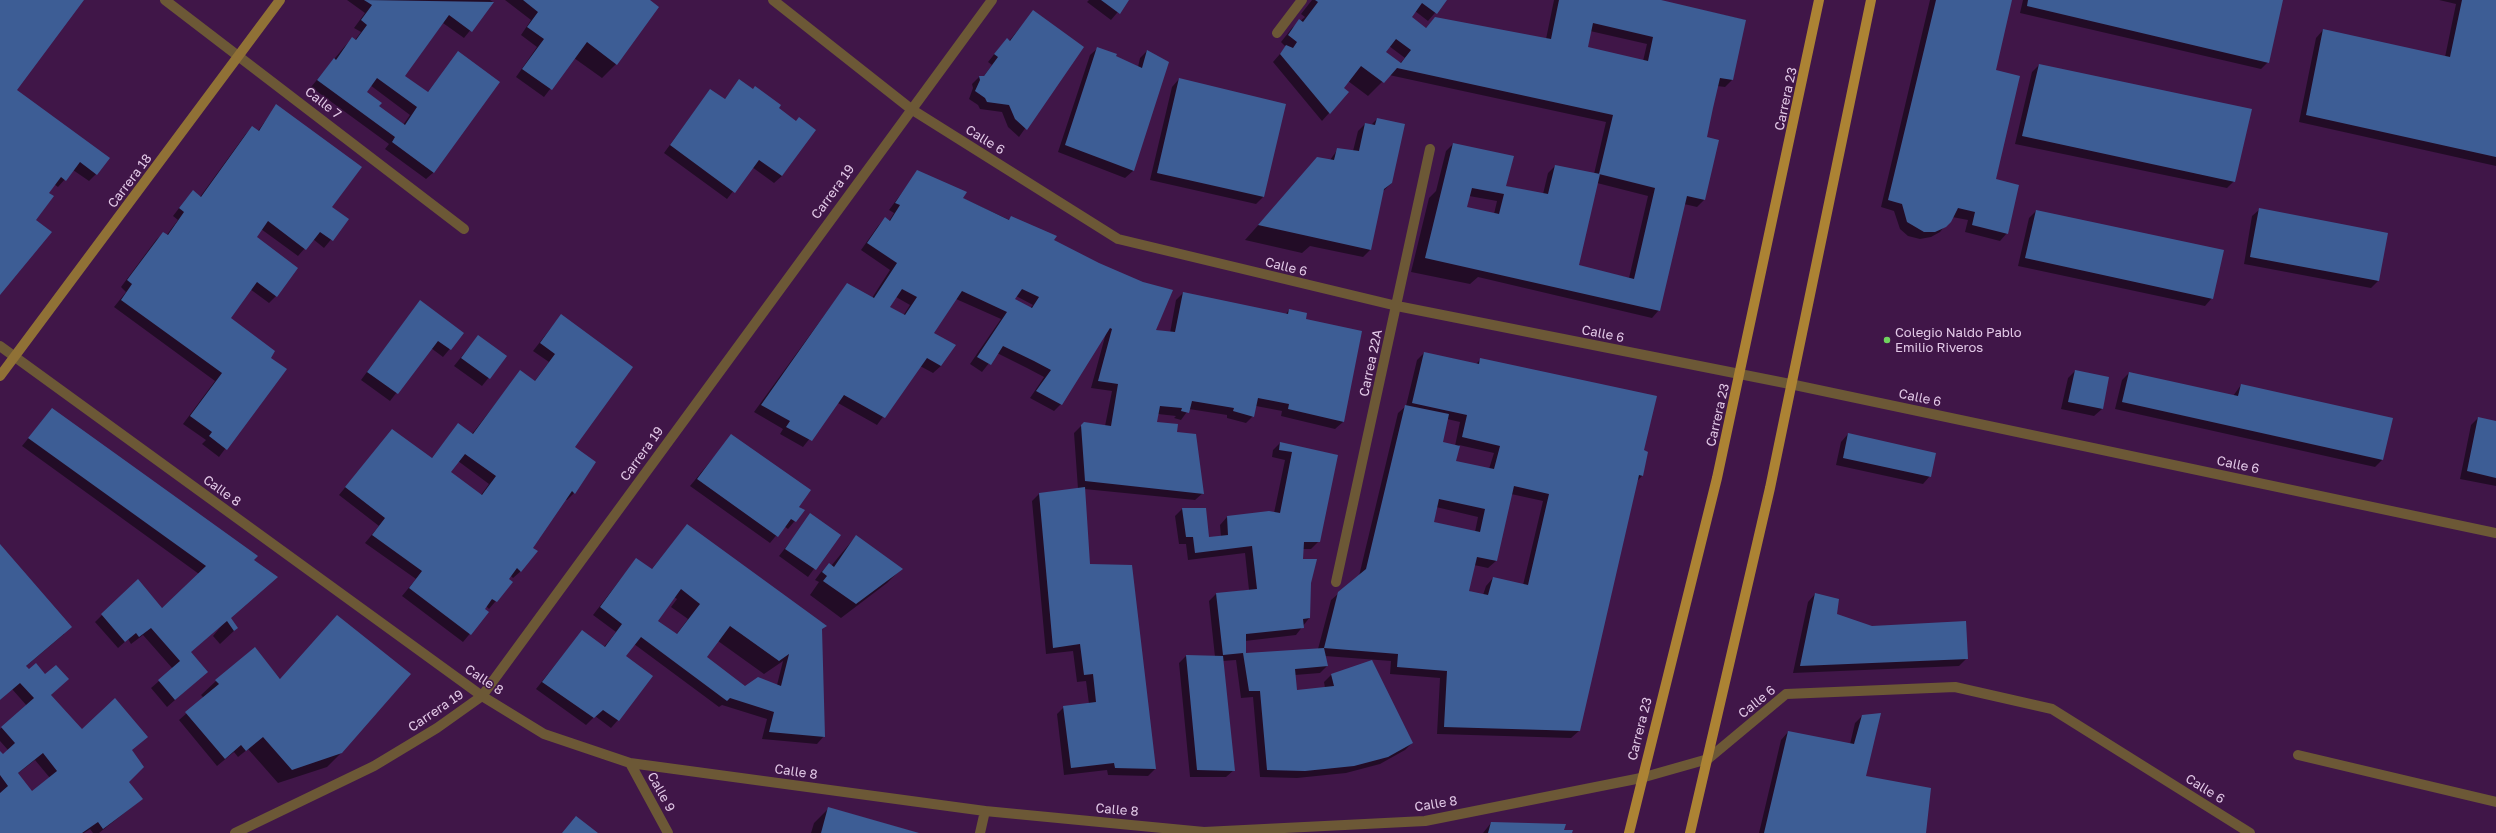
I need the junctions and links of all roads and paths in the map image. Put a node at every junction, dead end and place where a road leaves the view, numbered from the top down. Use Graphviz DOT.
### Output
graph roads {
  1 [pos="165,0"];
  2 [pos="280,0"];
  3 [pos="773,0"];
  4 [pos="992,0"];
  5 [pos="1302,0"];
  6 [pos="1819,0"];
  7 [pos="1871,0"];
  8 [pos="1277,33"];
  9 [pos="240,56"];
  10 [pos="911,109"];
  11 [pos="1430,149"];
  12 [pos="464,229"];
  13 [pos="1397,306"];
  14 [pos="0,346"];
  15 [pos="15,356"];
  16 [pos="1740,375"];
  17 [pos="0,376"];
  18 [pos="1790,384"];
  19 [pos="2496,533"];
  20 [pos="1336,582"];
  21 [pos="482,696"];
  22 [pos="2298,755"];
  23 [pos="1708,758"];
  24 [pos="630,763"];
  25 [pos="1641,778"];
  26 [pos="2496,802"];
  27 [pos="985,811"];
  28 [pos="235,833"];
  29 [pos="668,833"];
  30 [pos="980,833"];
  31 [pos="1629,833"];
  32 [pos="1690,833"];
  33 [pos="2250,833"];
  1 -- 9 [label="street, Calle 7"];
  2 -- 9 [label="street, Carrera 18"];
  3 -- 10 [label="street, Calle 6"];
  4 -- 10 [label="street, Carrera 19"];
  5 -- 8 [label="street"];
  6 -- 16 [label="main road, Carrera 23"];
  7 -- 18 [label="main road"];
  9 -- 12 [label="street, Calle 7"];
  9 -- 15 [label="street, Carrera 18"];
  10 -- 13 [label="street, Calle 6"];
  10 -- 21 [label="street, Carrera 19"];
  11 -- 13 [label="street, Carrea 22A"];
  13 -- 16 [label="street, Calle 6"];
  13 -- 20 [label="street, Carrea 22A"];
  14 -- 15 [label="street, Calle 8"];
  15 -- 17 [label="street, Carrera 18"];
  15 -- 21 [label="street, Calle 8"];
  16 -- 18 [label="street, Calle 6"];
  16 -- 25 [label="main road, Carrera 23"];
  18 -- 19 [label="street, Calle 6"];
  18 -- 23 [label="main road"];
  21 -- 24 [label="street, Calle 8"];
  21 -- 28 [label="street, Carrera 19"];
  22 -- 26 [label="street"];
  23 -- 25 [label="street, Calle 8"];
  23 -- 32 [label="main road"];
  23 -- 33 [label="street, Calle 6"];
  24 -- 27 [label="street, Calle 8"];
  24 -- 29 [label="street, Calle 9"];
  25 -- 27 [label="street, Calle 8"];
  25 -- 31 [label="main road, Carrera 23"];
  27 -- 30 [label="street"];
}
